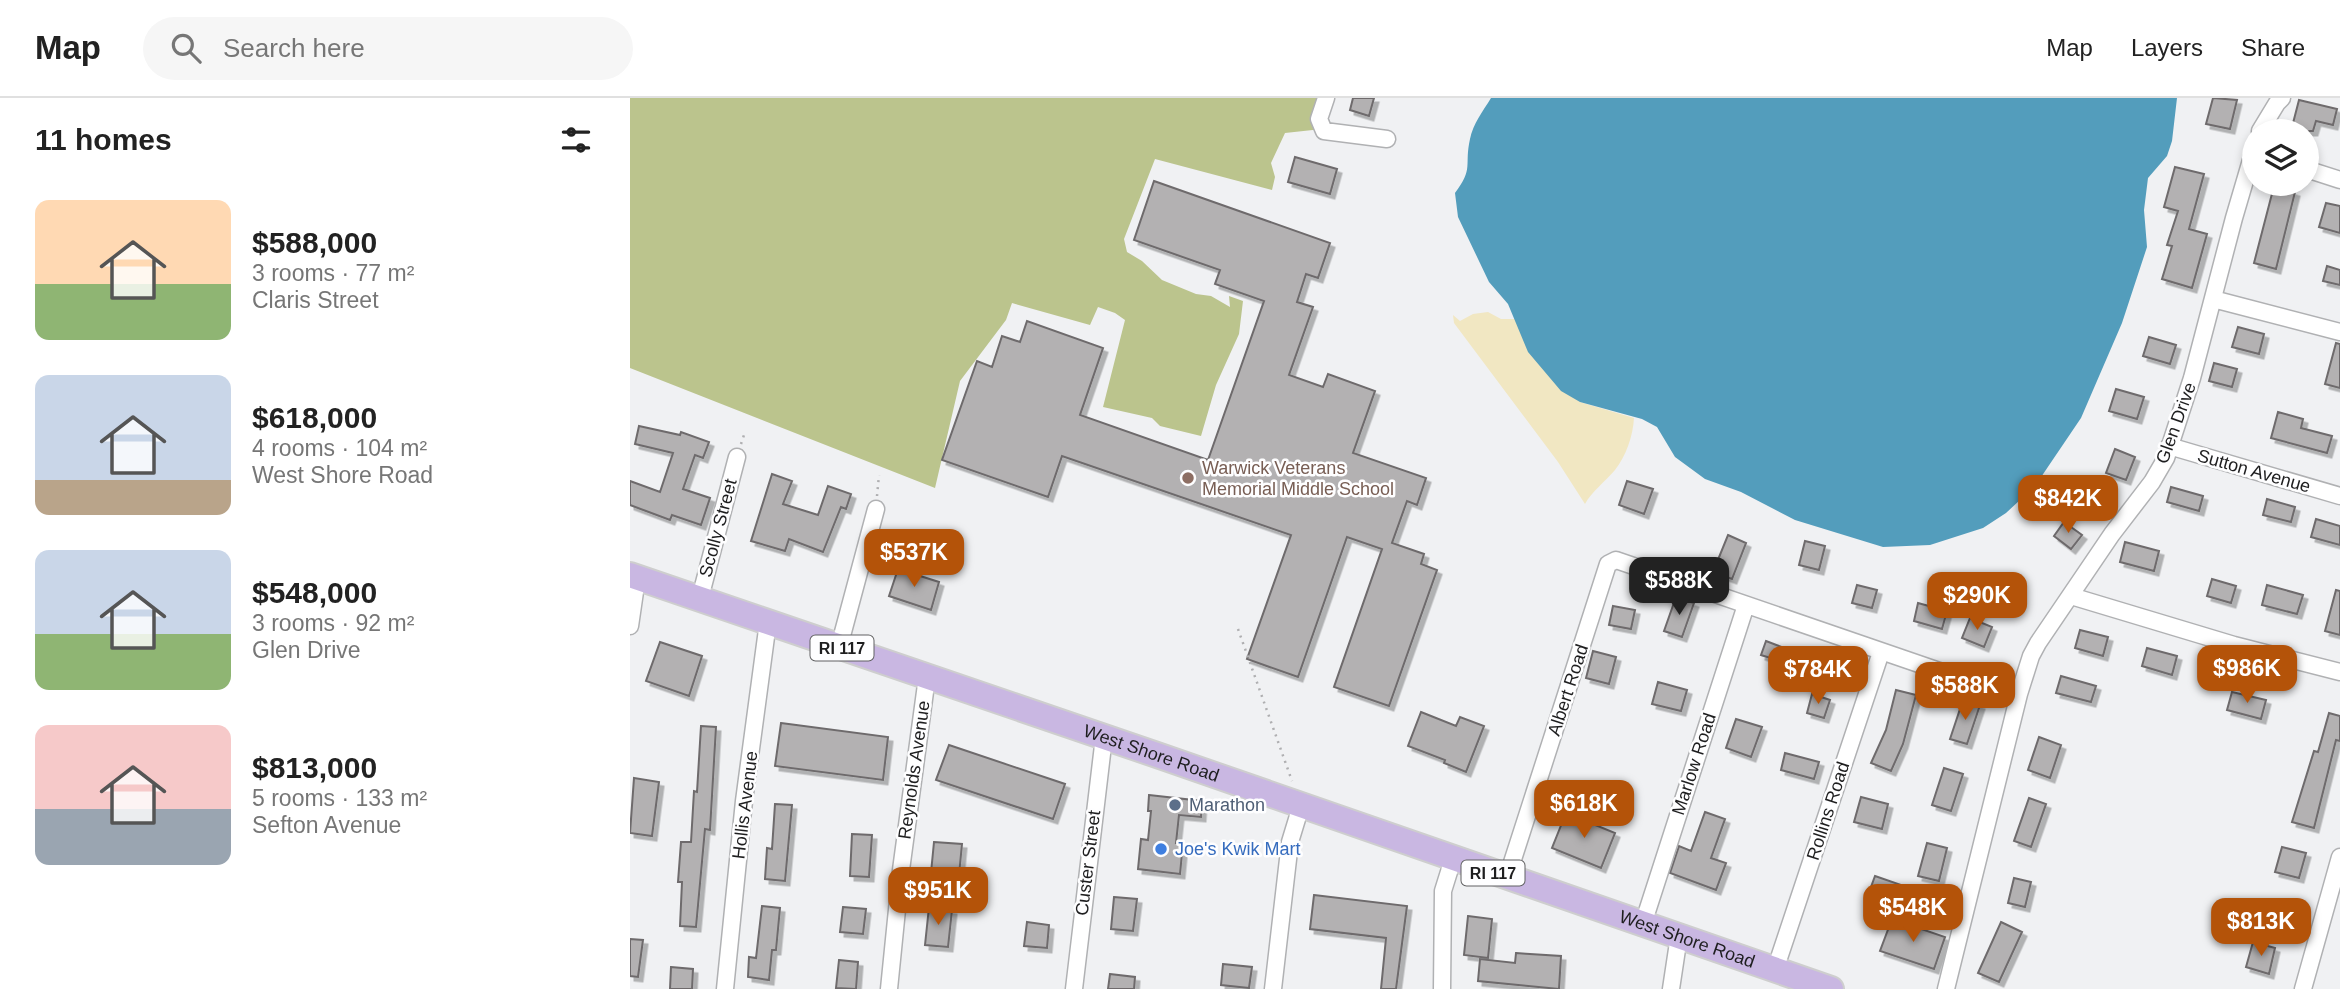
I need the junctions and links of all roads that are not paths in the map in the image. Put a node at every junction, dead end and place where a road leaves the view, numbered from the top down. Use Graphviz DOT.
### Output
graph roads {
  1 [pos="1326,98"];
  2 [pos="2283,98"];
  3 [pos="2267,119"];
  4 [pos="1387,139"];
  5 [pos="2319,173"];
  6 [pos="2340,180"];
  7 [pos="2242,195"];
  8 [pos="2213,299"];
  9 [pos="2340,332"];
  10 [pos="2169,446"];
  11 [pos="737,457"];
  12 [pos="2340,496"];
  13 [pos="876,509"];
  14 [pos="634,577"];
  15 [pos="2071,596"];
  16 [pos="699,598"];
  17 [pos="1746,605"];
  18 [pos="768,622"];
  19 [pos="630,626"];
  20 [pos="839,647"];
  21 [pos="1881,652"];
  22 [pos="2340,672"];
  23 [pos="927,677"];
  24 [pos="2019,694"];
  25 [pos="1104,737"];
  26 [pos="1301,806"];
  27 [pos="2340,857"];
  28 [pos="1453,859"];
  29 [pos="1507,878"];
  30 [pos="1643,924"];
  31 [pos="1679,936"];
  32 [pos="1775,970"];
  33 [pos="725,989"];
  34 [pos="888,989"];
  35 [pos="1074,989"];
  36 [pos="1273,989"];
  37 [pos="1442,989"];
  38 [pos="1671,989"];
  39 [pos="1831,989"];
  40 [pos="1946,989"];
  41 [pos="2303,989"];
  1 -- 4 [label="street"];
  2 -- 3 [label="street"];
  5 -- 6 [label="street"];
  7 -- 8 [label="street, Glen Drive"];
  8 -- 9 [label="street"];
  8 -- 10 [label="street, Glen Drive"];
  10 -- 12 [label="street, Sutton Avenue"];
  10 -- 15 [label="street, Glen Drive"];
  11 -- 16 [label="street, Scolly Street"];
  13 -- 20 [label="street"];
  14 -- 16 [label="main road, West Shore Road / RI 117"];
  14 -- 19 [label="street"];
  15 -- 22 [label="street"];
  15 -- 24 [label="street, Glen Drive"];
  16 -- 18 [label="main road, West Shore Road / RI 117"];
  17 -- 21 [label="street"];
  17 -- 29 [label="street, Albert Road"];
  17 -- 30 [label="street, Marlow Road"];
  18 -- 20 [label="main road, West Shore Road / RI 117"];
  18 -- 33 [label="street, Hollis Avenue"];
  20 -- 23 [label="main road, West Shore Road / RI 117"];
  21 -- 24 [label="street"];
  21 -- 32 [label="street, Rollins Road"];
  23 -- 25 [label="main road, West Shore Road / RI 117"];
  23 -- 34 [label="street, Reynolds Avenue"];
  24 -- 40 [label="street, Glen Drive"];
  25 -- 26 [label="main road, West Shore Road / RI 117"];
  25 -- 35 [label="street, Custer Street"];
  26 -- 28 [label="main road, West Shore Road / RI 117"];
  26 -- 36 [label="street"];
  27 -- 41 [label="street"];
  28 -- 29 [label="main road, West Shore Road / RI 117"];
  28 -- 37 [label="street"];
  29 -- 30 [label="main road, West Shore Road / RI 117"];
  30 -- 31 [label="main road, West Shore Road / RI 117"];
  31 -- 32 [label="main road, West Shore Road / RI 117"];
  31 -- 38 [label="street"];
  32 -- 39 [label="main road, West Shore Road / RI 117"];
}
